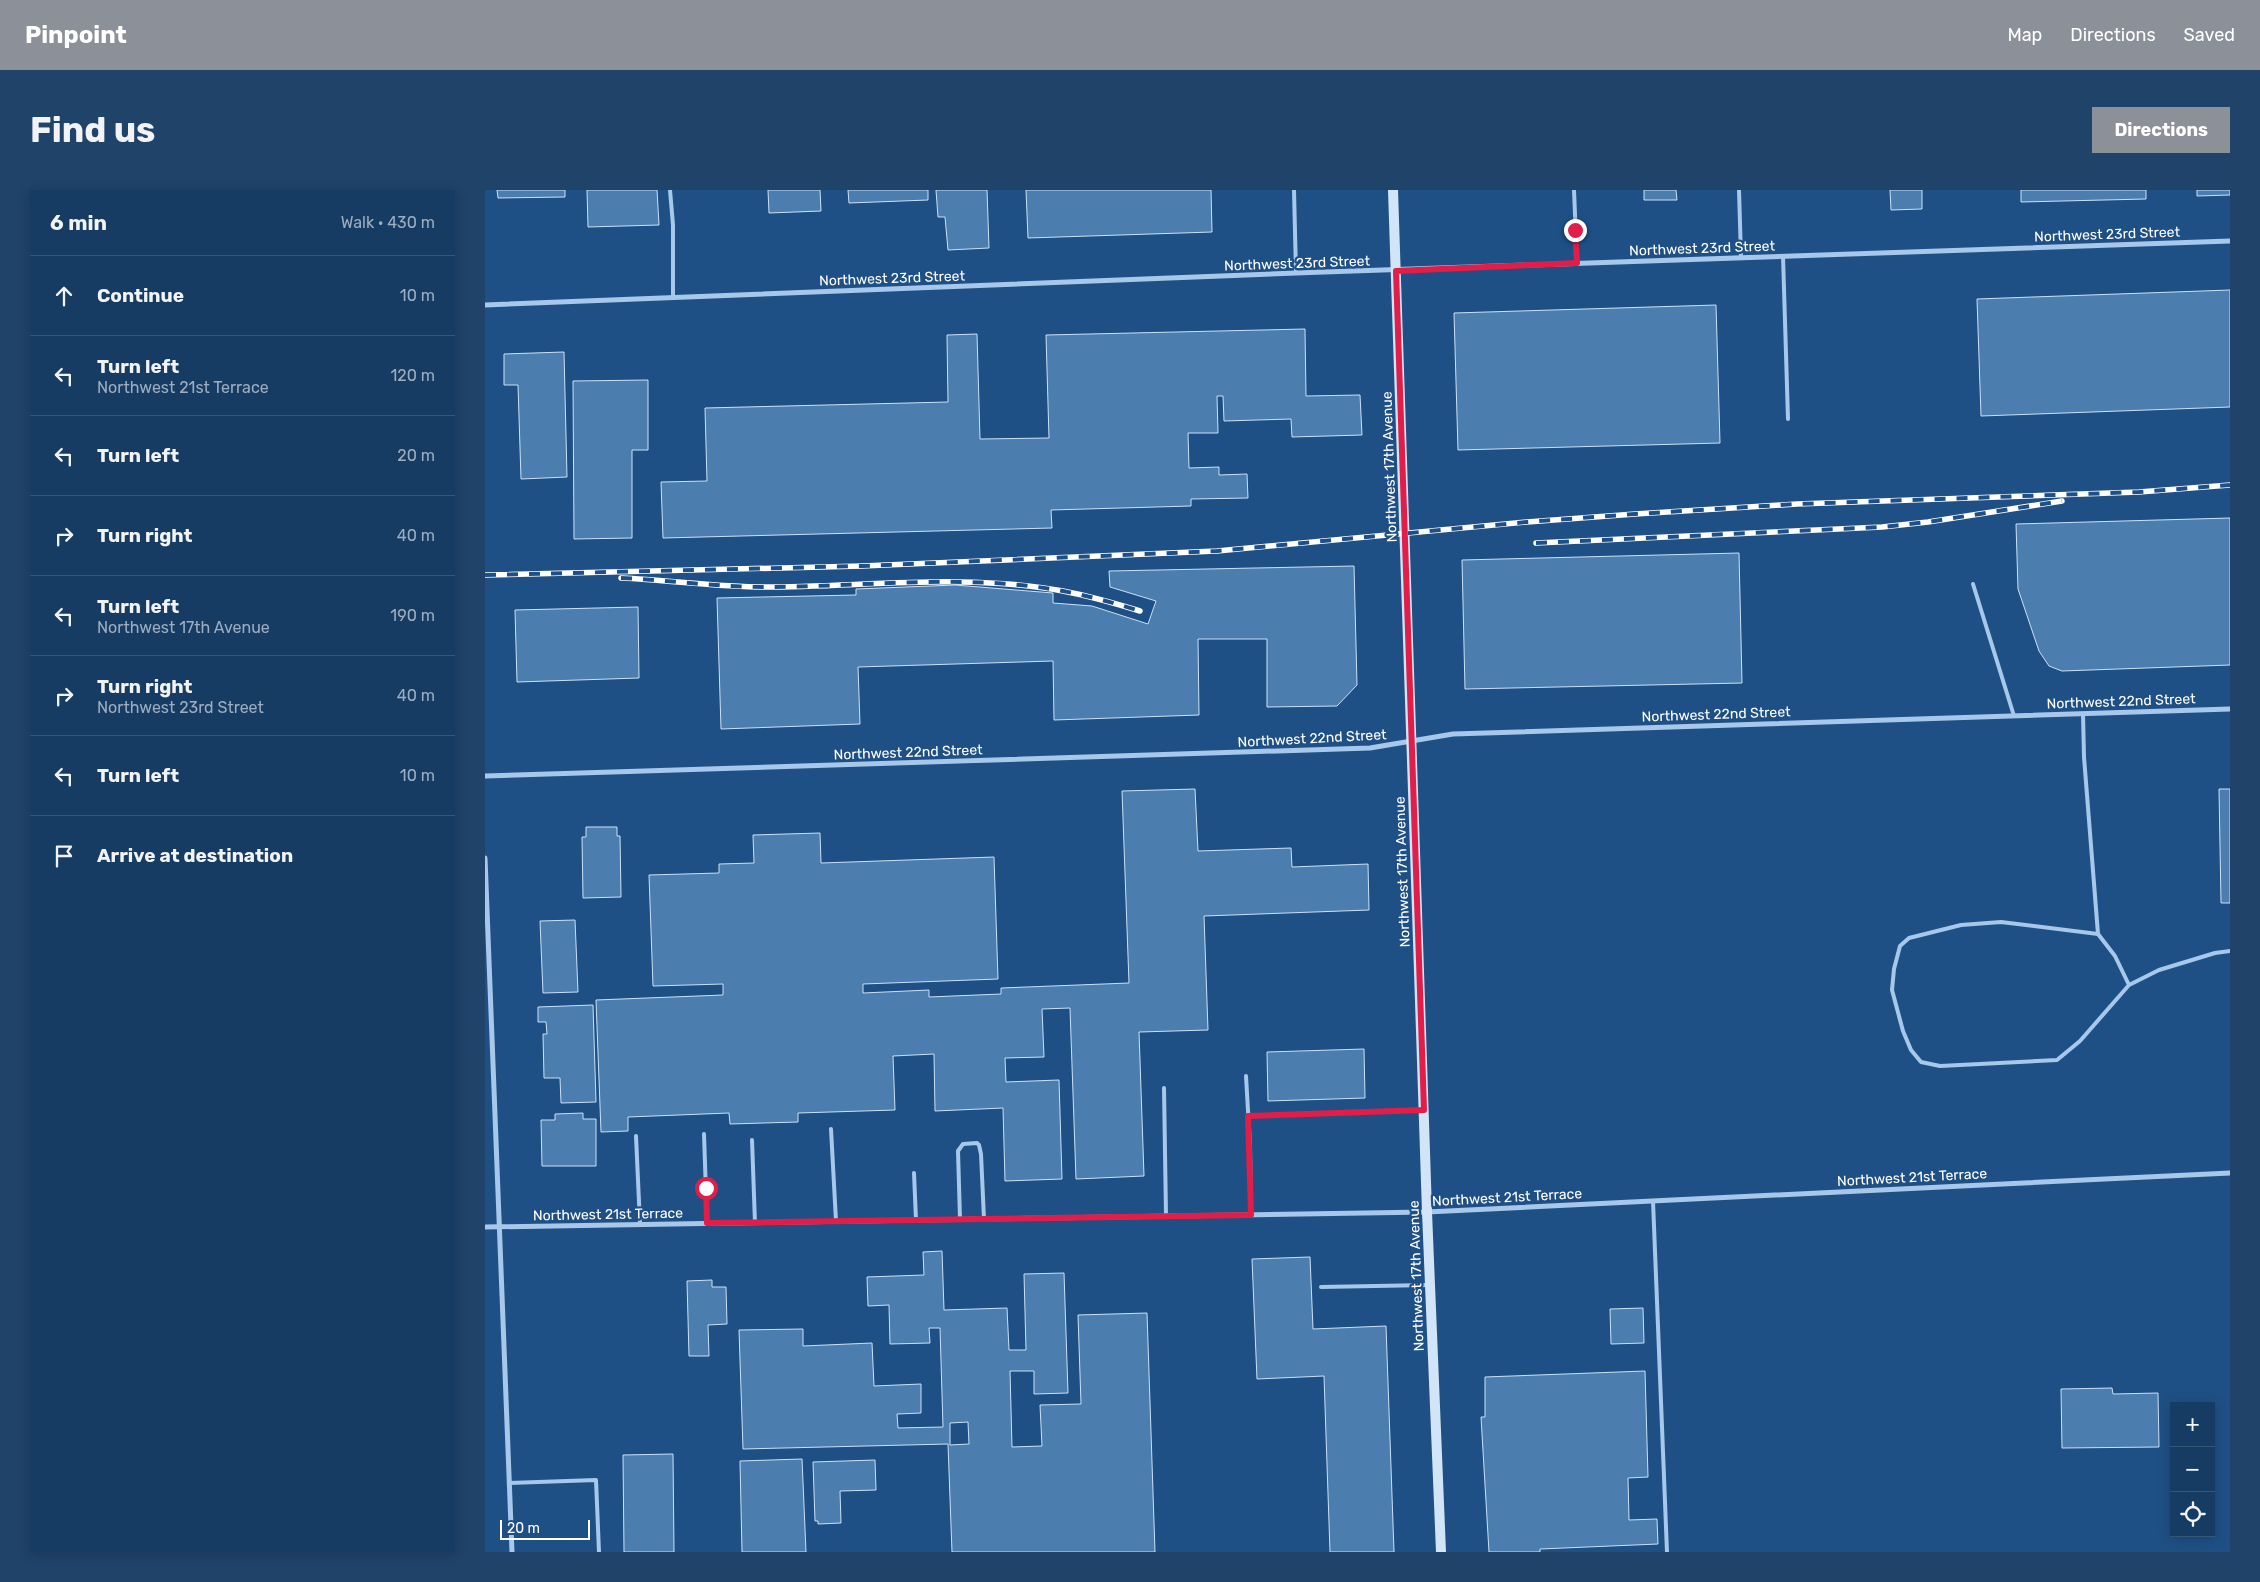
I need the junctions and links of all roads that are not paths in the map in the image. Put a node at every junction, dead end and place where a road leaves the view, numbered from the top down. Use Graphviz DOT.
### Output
graph roads {
  1 [pos="671,190"];
  2 [pos="1294,190"];
  3 [pos="1393,190"];
  4 [pos="1574,190"];
  5 [pos="1739,190"];
  6 [pos="2230,241"];
  7 [pos="1783,256"];
  8 [pos="1741,258"];
  9 [pos="1577,263"];
  10 [pos="1396,271"];
  11 [pos="1296,273"];
  12 [pos="673,298"];
  13 [pos="485,305"];
  14 [pos="1789,419"];
  15 [pos="1973,584"];
  16 [pos="2230,709"];
  17 [pos="2083,714"];
  18 [pos="2014,716"];
  19 [pos="1412,742"];
  20 [pos="485,776"];
  21 [pos="485,858"];
  22 [pos="2098,934"];
  23 [pos="2230,951"];
  24 [pos="2129,985"];
  25 [pos="1246,1076"];
  26 [pos="1164,1088"];
  27 [pos="1424,1110"];
  28 [pos="1248,1116"];
  29 [pos="831,1129"];
  30 [pos="704,1134"];
  31 [pos="636,1136"];
  32 [pos="752,1140"];
  33 [pos="914,1173"];
  34 [pos="2230,1173"];
  35 [pos="1653,1201"];
  36 [pos="1427,1212"];
  37 [pos="1251,1215"];
  38 [pos="1166,1216"];
  39 [pos="960,1219"];
  40 [pos="984,1219"];
  41 [pos="916,1220"];
  42 [pos="836,1221"];
  43 [pos="707,1223"];
  44 [pos="755,1223"];
  45 [pos="640,1224"];
  46 [pos="485,1227"];
  47 [pos="499,1227"];
  48 [pos="1431,1285"];
  49 [pos="1321,1288"];
  50 [pos="509,1483"];
  51 [pos="512,1552"];
  52 [pos="599,1552"];
  53 [pos="1441,1552"];
  54 [pos="1667,1552"];
  1 -- 12 [label="lane"];
  2 -- 11 [label="lane"];
  3 -- 10 [label="main road, Northwest 17th Avenue"];
  4 -- 9 [label="lane"];
  5 -- 8 [label="lane"];
  6 -- 7 [label="street, Northwest 23rd Street"];
  7 -- 8 [label="street, Northwest 23rd Street"];
  7 -- 14 [label="lane"];
  8 -- 9 [label="street, Northwest 23rd Street"];
  9 -- 10 [label="street, Northwest 23rd Street"];
  10 -- 11 [label="street, Northwest 23rd Street"];
  10 -- 19 [label="main road, Northwest 17th Avenue"];
  11 -- 12 [label="street, Northwest 23rd Street"];
  12 -- 13 [label="street, Northwest 23rd Street"];
  15 -- 18 [label="lane"];
  16 -- 17 [label="street, Northwest 22nd Street"];
  17 -- 18 [label="street, Northwest 22nd Street"];
  17 -- 22 [label="lane"];
  18 -- 19 [label="street, Northwest 22nd Street"];
  19 -- 20 [label="street, Northwest 22nd Street"];
  19 -- 27 [label="main road, Northwest 17th Avenue"];
  21 -- 47 [label="street"];
  22 -- 24 [label="lane"];
  22 -- 24 [label="lane"];
  23 -- 24 [label="lane"];
  25 -- 28 [label="lane"];
  26 -- 38 [label="lane"];
  27 -- 28 [label="lane"];
  27 -- 36 [label="main road, Northwest 17th Avenue"];
  28 -- 37 [label="lane"];
  29 -- 42 [label="lane"];
  30 -- 43 [label="lane"];
  31 -- 45 [label="lane"];
  32 -- 44 [label="lane"];
  33 -- 41 [label="lane"];
  34 -- 35 [label="street, Northwest 21st Terrace"];
  35 -- 36 [label="street, Northwest 21st Terrace"];
  35 -- 54 [label="lane"];
  36 -- 37 [label="street, Northwest 21st Terrace"];
  36 -- 48 [label="main road, Northwest 17th Avenue"];
  37 -- 38 [label="street, Northwest 21st Terrace"];
  38 -- 40 [label="street, Northwest 21st Terrace"];
  39 -- 40 [label="street, Northwest 21st Terrace"];
  39 -- 40 [label="lane"];
  39 -- 41 [label="street, Northwest 21st Terrace"];
  41 -- 42 [label="street, Northwest 21st Terrace"];
  42 -- 44 [label="street, Northwest 21st Terrace"];
  43 -- 44 [label="street, Northwest 21st Terrace"];
  43 -- 45 [label="street, Northwest 21st Terrace"];
  45 -- 47 [label="street, Northwest 21st Terrace"];
  46 -- 47 [label="street, Northwest 21st Terrace"];
  47 -- 50 [label="street"];
  48 -- 49 [label="lane"];
  48 -- 53 [label="main road, Northwest 17th Avenue"];
  50 -- 51 [label="street"];
  50 -- 52 [label="lane"];
}
